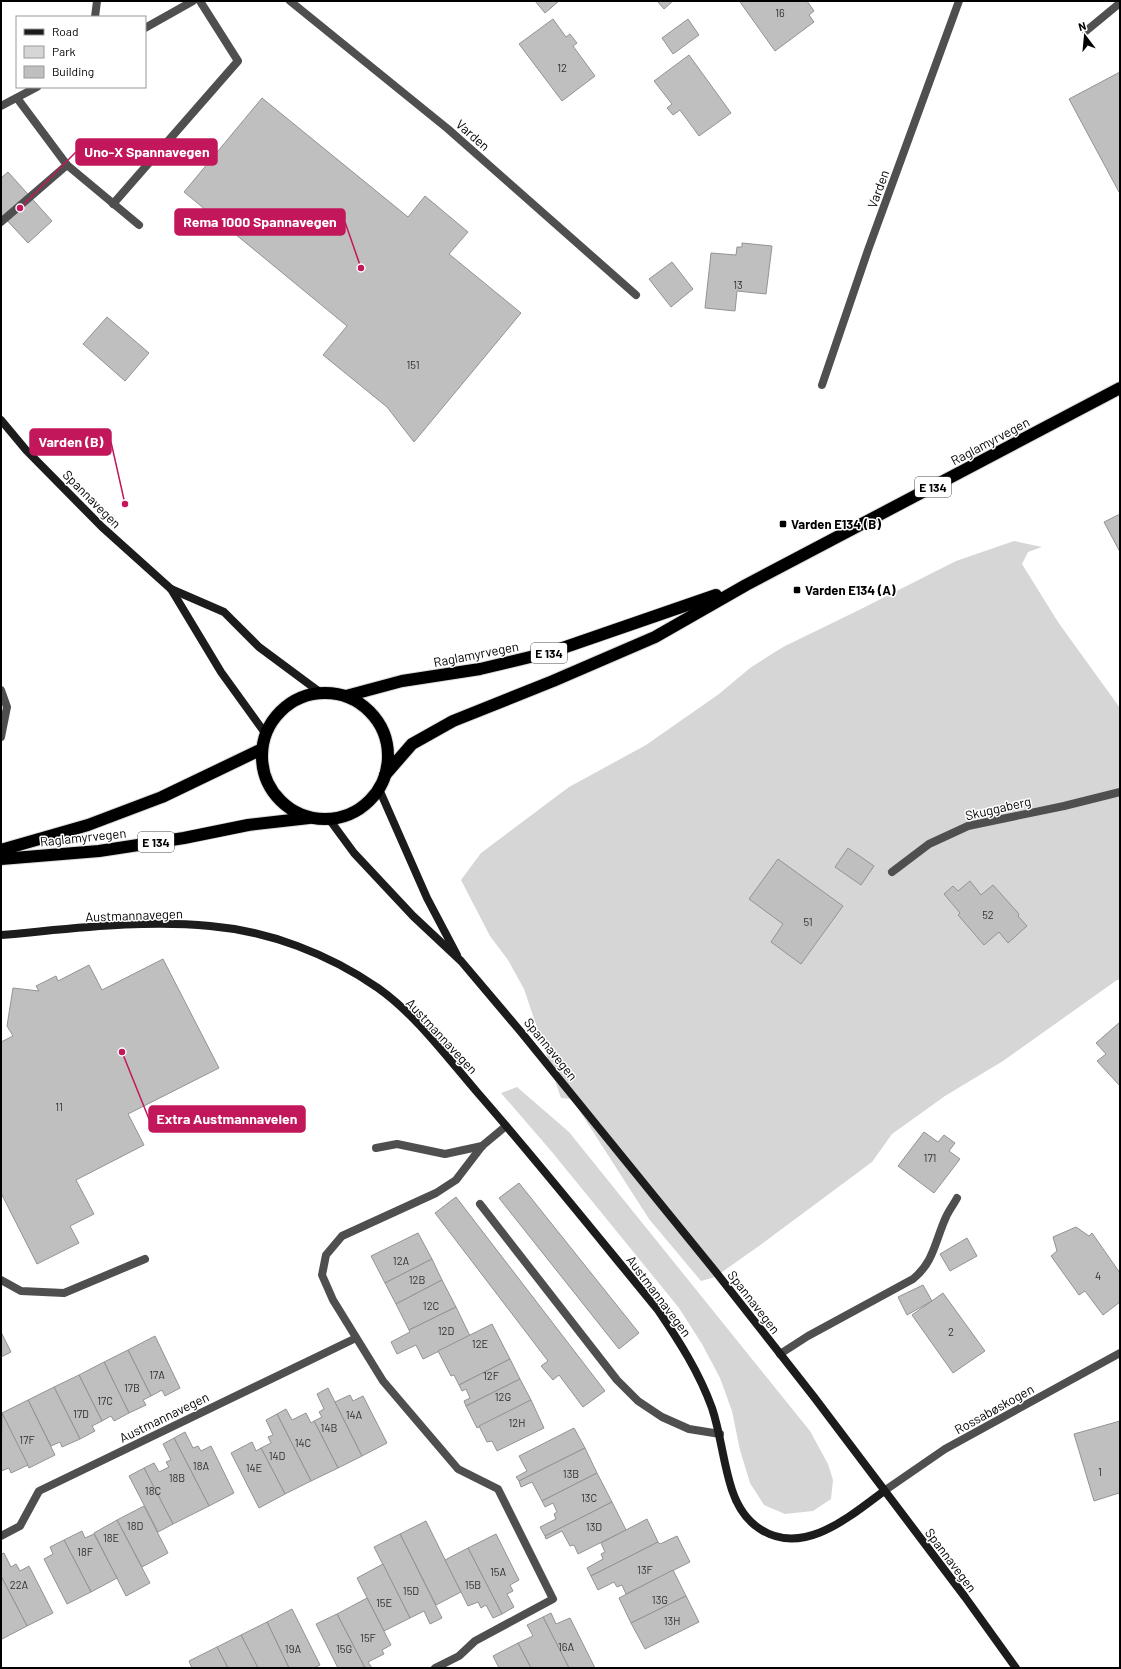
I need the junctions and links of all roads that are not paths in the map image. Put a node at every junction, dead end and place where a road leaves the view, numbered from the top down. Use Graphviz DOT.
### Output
graph roads {
  1 [pos="97,1"];
  2 [pos="193,1"];
  3 [pos="200,1"];
  4 [pos="290,1"];
  5 [pos="959,1"];
  6 [pos="1120,3"];
  7 [pos="95,16"];
  8 [pos="146,27"];
  9 [pos="1086,31"];
  10 [pos="36,88"];
  11 [pos="17,98"];
  12 [pos="1,106"];
  13 [pos="67,165"];
  14 [pos="113,204"];
  15 [pos="1,222"];
  16 [pos="139,225"];
  17 [pos="636,295"];
  18 [pos="822,385"];
  19 [pos="1120,388"];
  20 [pos="1,420"];
  21 [pos="746,585"];
  22 [pos="171,589"];
  23 [pos="1,690"];
  24 [pos="321,693"];
  25 [pos="346,696"];
  26 [pos="265,733"];
  27 [pos="1,737"];
  28 [pos="262,749"];
  29 [pos="385,775"];
  30 [pos="379,789"];
  31 [pos="1120,792"];
  32 [pos="310,818"];
  33 [pos="329,819"];
  34 [pos="1,850"];
  35 [pos="1,859"];
  36 [pos="892,872"];
  37 [pos="1,935"];
  38 [pos="461,961"];
  39 [pos="506,1126"];
  40 [pos="482,1146"];
  41 [pos="376,1148"];
  42 [pos="957,1198"];
  43 [pos="480,1204"];
  44 [pos="145,1258"];
  45 [pos="1,1280"];
  46 [pos="356,1338"];
  47 [pos="1120,1353"];
  48 [pos="780,1354"];
  49 [pos="720,1434"];
  50 [pos="884,1491"];
  51 [pos="1,1536"];
  52 [pos="435,1668"];
  53 [pos="1016,1668"];
  1 -- 7 [label="street"];
  2 -- 8 [label="street"];
  3 -- 14 [label="street"];
  4 -- 17 [label="street, Varden"];
  5 -- 18 [label="street, Varden"];
  6 -- 9 [label="street"];
  10 -- 11 [label="street"];
  11 -- 12 [label="street"];
  11 -- 13 [label="street"];
  13 -- 14 [label="street"];
  13 -- 15 [label="street"];
  14 -- 16 [label="street"];
  19 -- 21 [label="highway, Raglamyrvegen / E 134"];
  20 -- 22 [label="main road, Spannavegen"];
  21 -- 25 [label="highway, Raglamyrvegen / E 134"];
  21 -- 29 [label="highway, Raglamyrvegen / E 134"];
  22 -- 24 [label="main road, Spannavegen"];
  22 -- 26 [label="main road, Spannavegen"];
  23 -- 27 [label="street"];
  24 -- 25 [label="highway, E 134"];
  24 -- 26 [label="highway, E 134"];
  25 -- 29 [label="highway, E 134"];
  26 -- 28 [label="highway, E 134"];
  28 -- 32 [label="highway, E 134"];
  28 -- 34 [label="highway, Raglamyrvegen"];
  29 -- 30 [label="highway, E 134"];
  30 -- 33 [label="highway, E 134"];
  30 -- 38 [label="main road, Spannavegen"];
  31 -- 36 [label="street, Skuggaberg"];
  32 -- 33 [label="highway, E 134"];
  32 -- 35 [label="highway, Raglamyrvegen / E 134"];
  33 -- 38 [label="main road, Spannavegen"];
  37 -- 39 [label="main road, Austmannavegen"];
  38 -- 48 [label="main road, Spannavegen"];
  39 -- 40 [label="street"];
  39 -- 49 [label="main road, Austmannavegen"];
  40 -- 41 [label="street"];
  40 -- 46 [label="street"];
  42 -- 48 [label="street"];
  43 -- 49 [label="street"];
  44 -- 45 [label="street"];
  46 -- 51 [label="street, Austmannavegen"];
  46 -- 52 [label="street"];
  47 -- 50 [label="street, Rossabøskogen"];
  48 -- 50 [label="main road, Spannavegen"];
  49 -- 50 [label="main road, Austmannavegen"];
  50 -- 53 [label="main road, Spannavegen"];
}
